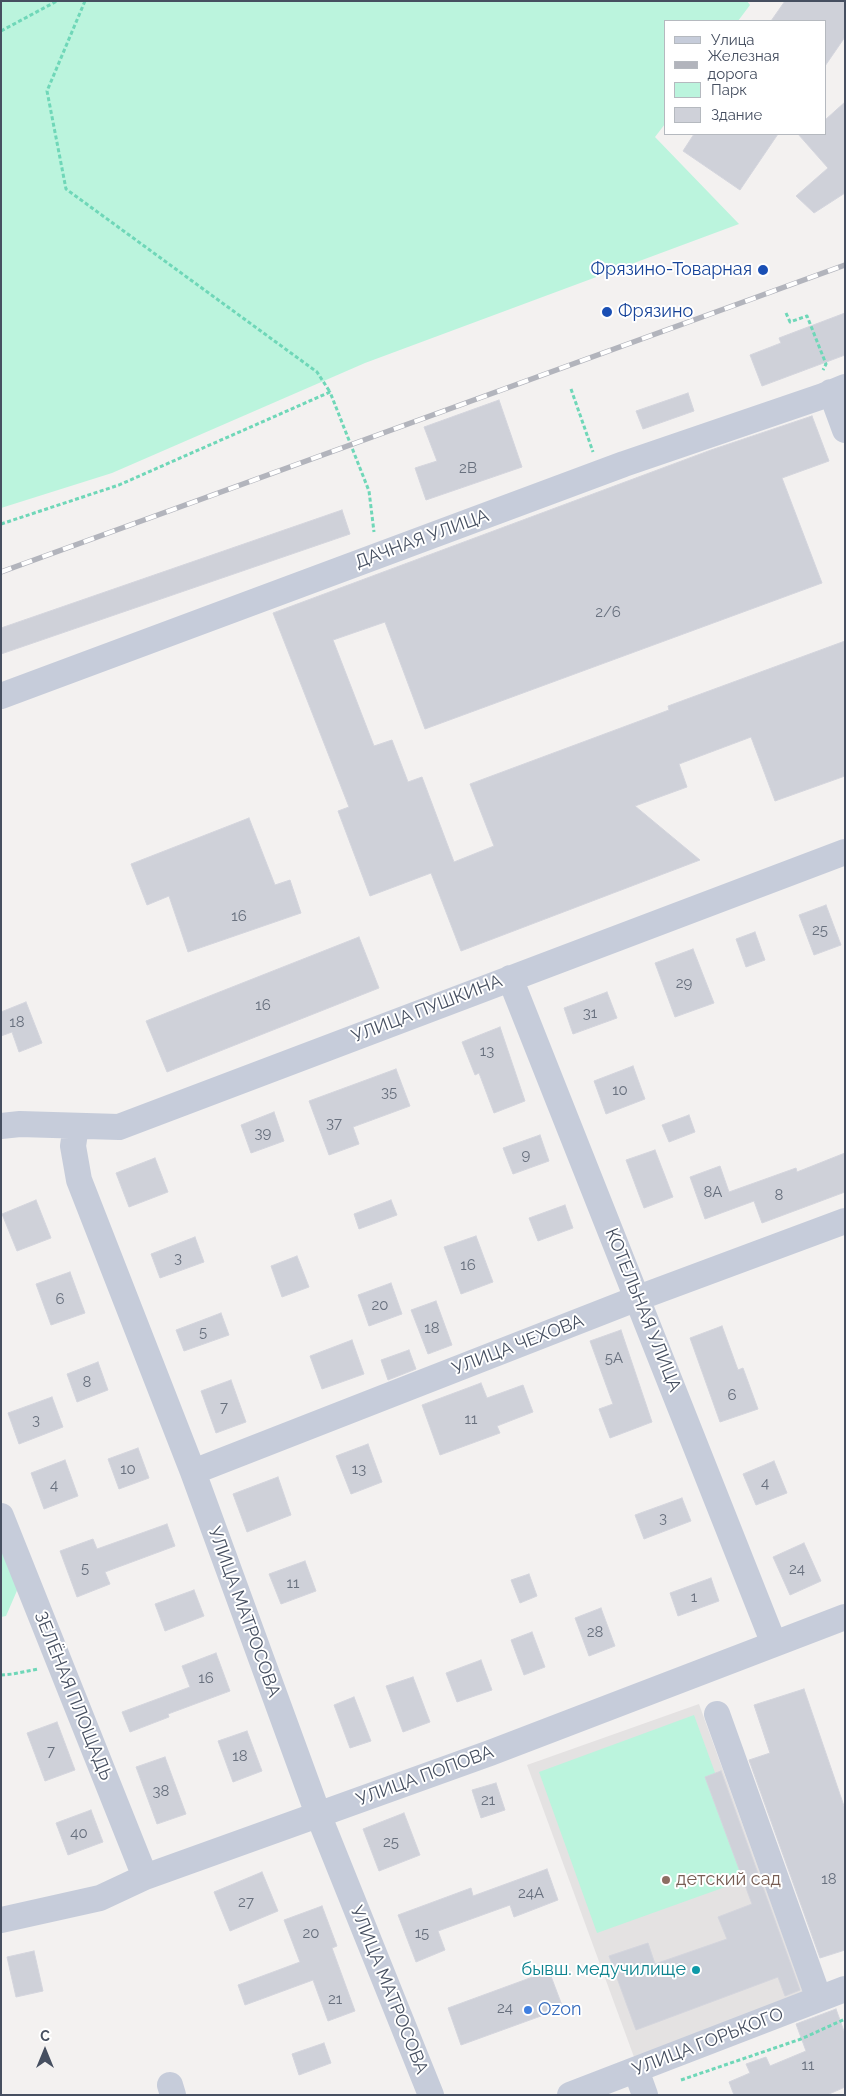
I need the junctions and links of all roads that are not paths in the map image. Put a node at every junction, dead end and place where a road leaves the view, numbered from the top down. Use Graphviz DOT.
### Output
graph roads {
  1 [pos="833,392"];
  2 [pos="845,430"];
  3 [pos="1,696"];
  4 [pos="845,852"];
  5 [pos="510,978"];
  6 [pos="1,1126"];
  7 [pos="76,1126"];
  8 [pos="845,1222"];
  9 [pos="638,1298"];
  10 [pos="193,1472"];
  11 [pos="1,1516"];
  12 [pos="845,1617"];
  13 [pos="774,1644"];
  14 [pos="717,1714"];
  15 [pos="318,1814"];
  16 [pos="145,1877"];
  17 [pos="1,1920"];
  18 [pos="845,1989"];
  19 [pos="819,1999"];
  20 [pos="642,2086"];
  21 [pos="431,2095"];
  22 [pos="570,2095"];
  1 -- 2 [label="street"];
  1 -- 3 [label="street, ДАЧНАЯ УЛИЦА"];
  4 -- 5 [label="street, УЛИЦА ПУШКИНА"];
  5 -- 7 [label="street, УЛИЦА ПУШКИНА"];
  5 -- 9 [label="street, КОТЕЛЬНАЯ УЛИЦА"];
  6 -- 7 [label="street, УЛИЦА ПУШКИНА"];
  7 -- 10 [label="street, УЛИЦА МАТРОСОВА"];
  8 -- 9 [label="street, УЛИЦА ЧЕХОВА"];
  9 -- 10 [label="street, УЛИЦА ЧЕХОВА"];
  9 -- 13 [label="street, КОТЕЛЬНАЯ УЛИЦА"];
  10 -- 15 [label="street, УЛИЦА МАТРОСОВА"];
  11 -- 16 [label="street, ЗЕЛЁНАЯ ПЛОЩАДЬ"];
  12 -- 13 [label="street, УЛИЦА ПОПОВА"];
  13 -- 15 [label="street, УЛИЦА ПОПОВА"];
  14 -- 19 [label="street"];
  15 -- 16 [label="street, УЛИЦА ПОПОВА"];
  15 -- 21 [label="street, УЛИЦА МАТРОСОВА"];
  16 -- 17 [label="street, УЛИЦА ПОПОВА"];
  18 -- 19 [label="street, УЛИЦА ГОРЬКОГО"];
  19 -- 20 [label="street, УЛИЦА ГОРЬКОГО"];
  20 -- 22 [label="street, УЛИЦА ГОРЬКОГО"];
}
